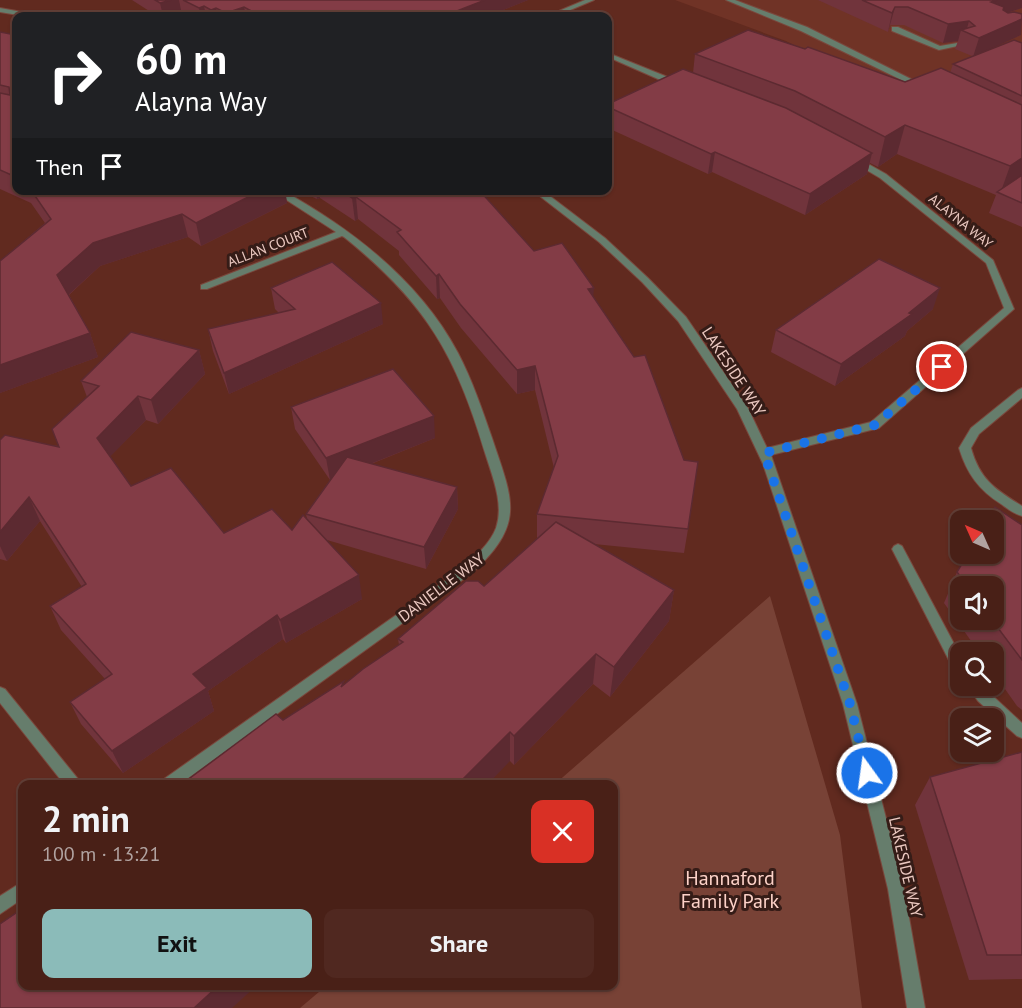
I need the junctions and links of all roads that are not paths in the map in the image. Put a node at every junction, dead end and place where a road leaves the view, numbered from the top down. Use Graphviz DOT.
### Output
graph roads {
  1 [pos="591,0"];
  2 [pos="729,0"];
  3 [pos="561,12"];
  4 [pos="895,29"];
  5 [pos="963,44"];
  6 [pos="612,57"];
  7 [pos="683,86"];
  8 [pos="929,90"];
  9 [pos="850,157"];
  10 [pos="282,195"];
  11 [pos="543,195"];
  12 [pos="341,233"];
  13 [pos="204,287"];
  14 [pos="1022,392"];
  15 [pos="764,453"];
  16 [pos="1022,512"];
  17 [pos="898,549"];
  18 [pos="950,649"];
  19 [pos="0,693"];
  20 [pos="982,696"];
  21 [pos="1022,732"];
  22 [pos="70,780"];
  23 [pos="175,780"];
  24 [pos="18,893"];
  25 [pos="0,906"];
  26 [pos="916,1008"];
  1 -- 3 [label="street"];
  2 -- 8 [label="street"];
  4 -- 5 [label="street"];
  6 -- 7 [label="street"];
  9 -- 15 [label="street, ALAYNA WAY"];
  10 -- 12 [label="street, DANIELLE WAY"];
  11 -- 15 [label="street, LAKESIDE WAY"];
  12 -- 13 [label="street, ALLAN COURT"];
  12 -- 23 [label="street, DANIELLE WAY"];
  14 -- 16 [label="street"];
  15 -- 26 [label="street, LAKESIDE WAY"];
  17 -- 18 [label="street"];
  19 -- 22 [label="street"];
  20 -- 21 [label="street"];
  24 -- 25 [label="street"];
}
